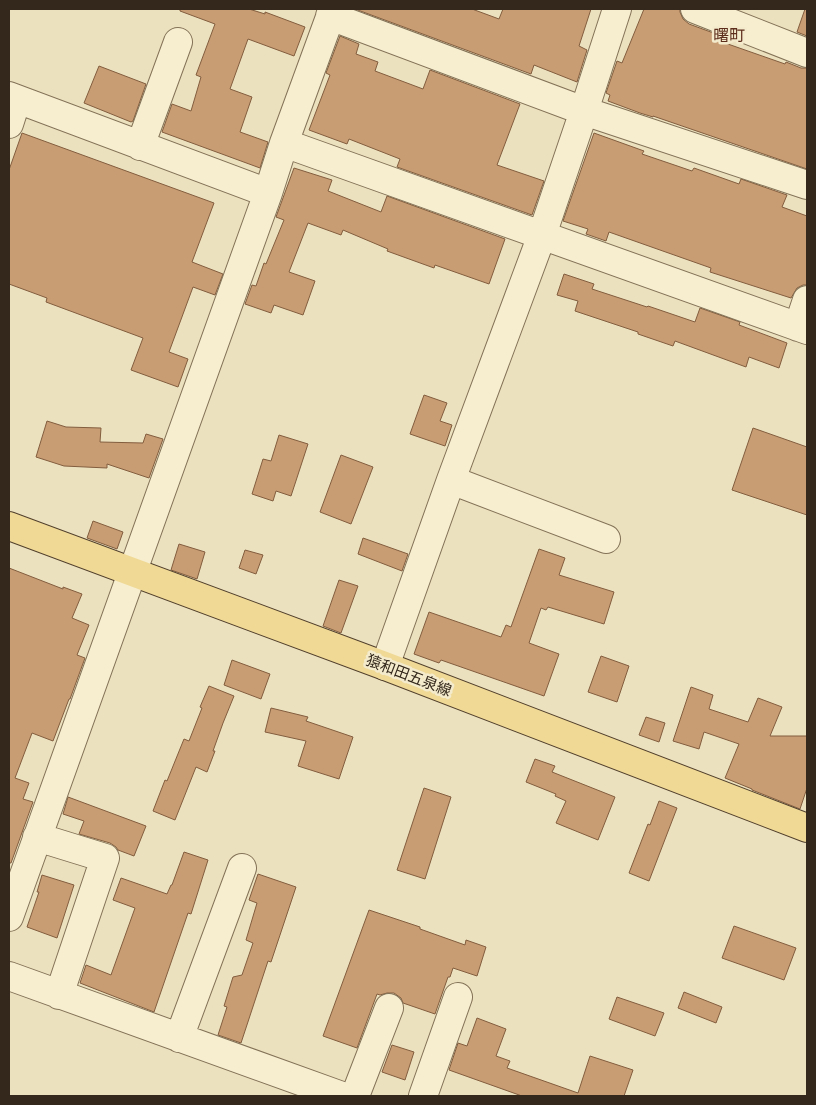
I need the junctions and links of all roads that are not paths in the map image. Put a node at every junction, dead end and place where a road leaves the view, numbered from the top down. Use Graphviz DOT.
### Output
graph roads {
  1 [pos="617,9"];
  2 [pos="695,9"];
  3 [pos="332,13"];
  4 [pos="178,42"];
  5 [pos="807,53"];
  6 [pos="11,107"];
  7 [pos="584,111"];
  8 [pos="284,143"];
  9 [pos="140,146"];
  10 [pos="807,185"];
  11 [pos="268,193"];
  12 [pos="542,235"];
  13 [pos="807,300"];
  14 [pos="802,329"];
  15 [pos="451,480"];
  16 [pos="9,526"];
  17 [pos="606,539"];
  18 [pos="133,573"];
  19 [pos="385,666"];
  20 [pos="807,828"];
  21 [pos="37,837"];
  22 [pos="242,868"];
  23 [pos="9,917"];
  24 [pos="9,976"];
  25 [pos="59,995"];
  26 [pos="458,997"];
  27 [pos="389,1008"];
  28 [pos="179,1038"];
  29 [pos="342,1096"];
  30 [pos="356,1096"];
  31 [pos="423,1096"];
  1 -- 7 [label="street"];
  2 -- 5 [label="street"];
  3 -- 7 [label="street"];
  3 -- 8 [label="street"];
  4 -- 9 [label="street"];
  6 -- 9 [label="street"];
  7 -- 10 [label="street"];
  7 -- 12 [label="street"];
  8 -- 11 [label="street"];
  8 -- 12 [label="street"];
  9 -- 11 [label="street"];
  11 -- 18 [label="street"];
  12 -- 14 [label="street"];
  12 -- 15 [label="street"];
  13 -- 14 [label="street"];
  15 -- 17 [label="street"];
  15 -- 19 [label="street"];
  16 -- 18 [label="main road, 猿和田五泉線"];
  18 -- 19 [label="main road, 猿和田五泉線"];
  18 -- 21 [label="street"];
  19 -- 20 [label="main road, 猿和田五泉線"];
  21 -- 23 [label="street"];
  21 -- 25 [label="street"];
  22 -- 28 [label="street"];
  24 -- 25 [label="street"];
  25 -- 28 [label="street"];
  26 -- 31 [label="street"];
  27 -- 30 [label="street"];
  28 -- 29 [label="street"];
}
